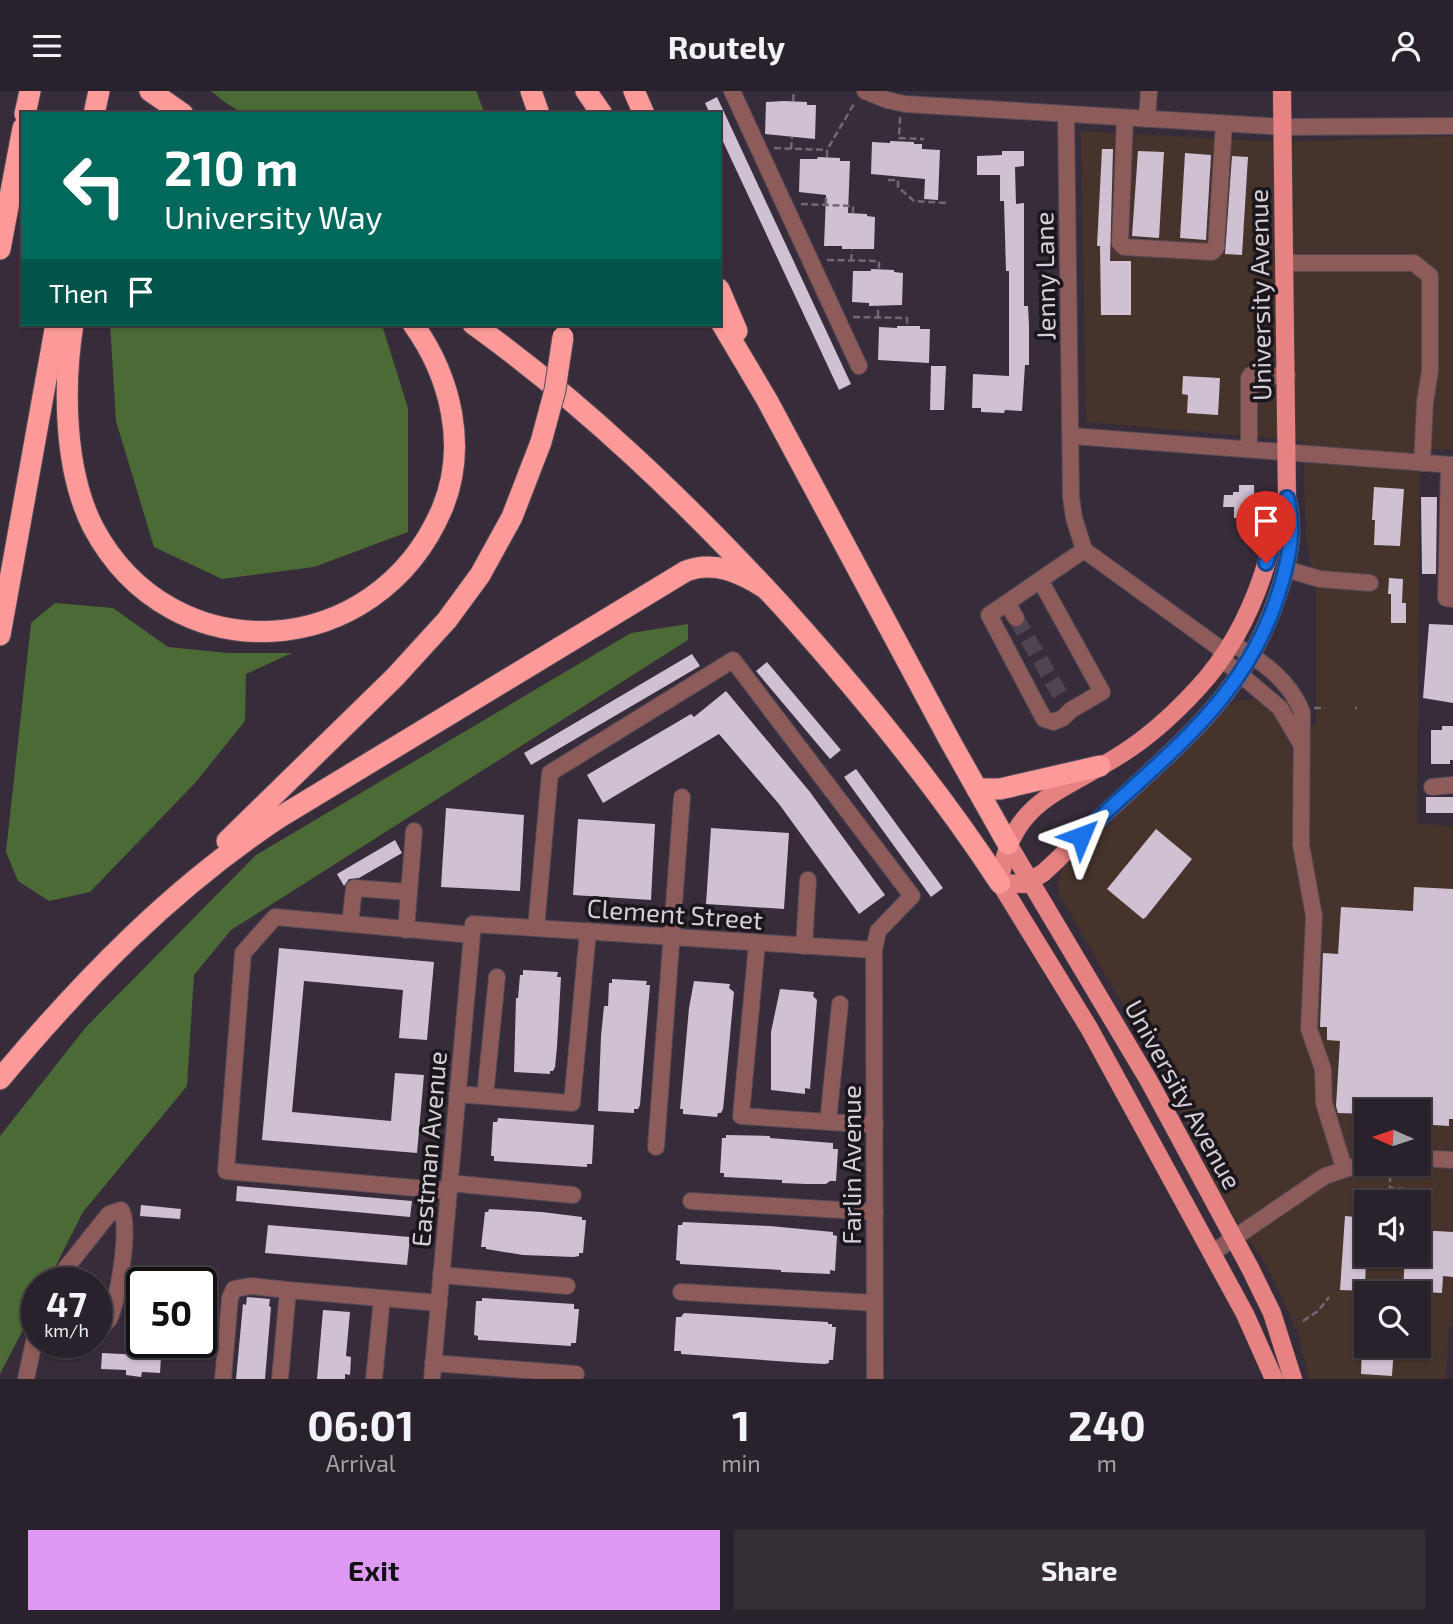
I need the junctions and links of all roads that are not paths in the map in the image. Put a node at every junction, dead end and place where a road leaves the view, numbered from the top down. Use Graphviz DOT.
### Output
graph roads {
  1 [pos="30,91"];
  2 [pos="99,91"];
  3 [pos="113,91"];
  4 [pos="150,91"];
  5 [pos="172,91"];
  6 [pos="531,91"];
  7 [pos="586,91"];
  8 [pos="634,91"];
  9 [pos="732,91"];
  10 [pos="1149,91"];
  11 [pos="1282,91"];
  12 [pos="861,95"];
  13 [pos="26,112"];
  14 [pos="94,112"];
  15 [pos="108,112"];
  16 [pos="180,112"];
  17 [pos="199,112"];
  18 [pos="538,112"];
  19 [pos="601,112"];
  20 [pos="643,112"];
  21 [pos="1066,115"];
  22 [pos="1125,118"];
  23 [pos="1147,119"];
  24 [pos="1224,124"];
  25 [pos="1283,127"];
  26 [pos="1453,127"];
  27 [pos="21,139"];
  28 [pos="0,249"];
  29 [pos="1285,263"];
  30 [pos="721,294"];
  31 [pos="721,322"];
  32 [pos="56,326"];
  33 [pos="73,326"];
  34 [pos="414,326"];
  35 [pos="477,326"];
  36 [pos="564,330"];
  37 [pos="859,366"];
  38 [pos="1287,376"];
  39 [pos="767,400"];
  40 [pos="1072,436"];
  41 [pos="1249,448"];
  42 [pos="1288,453"];
  43 [pos="1422,463"];
  44 [pos="1451,465"];
  45 [pos="1287,498"];
  46 [pos="1084,550"];
  47 [pos="1285,569"];
  48 [pos="1040,580"];
  49 [pos="1370,583"];
  50 [pos="765,588"];
  51 [pos="1453,599"];
  52 [pos="1007,603"];
  53 [pos="1016,618"];
  54 [pos="0,635"];
  55 [pos="1226,651"];
  56 [pos="1252,656"];
  57 [pos="1241,675"];
  58 [pos="1301,744"];
  59 [pos="1100,766"];
  60 [pos="1453,785"];
  61 [pos="1432,787"];
  62 [pos="977,789"];
  63 [pos="682,797"];
  64 [pos="414,831"];
  65 [pos="1008,844"];
  66 [pos="808,880"];
  67 [pos="1030,882"];
  68 [pos="1000,883"];
  69 [pos="185,887"];
  70 [pos="409,892"];
  71 [pos="350,924"];
  72 [pos="536,928"];
  73 [pos="406,930"];
  74 [pos="472,930"];
  75 [pos="588,932"];
  76 [pos="671,937"];
  77 [pos="757,943"];
  78 [pos="804,946"];
  79 [pos="874,950"];
  80 [pos="497,977"];
  81 [pos="840,1004"];
  82 [pos="0,1079"];
  83 [pos="457,1094"];
  84 [pos="485,1096"];
  85 [pos="828,1122"];
  86 [pos="875,1125"];
  87 [pos="656,1147"];
  88 [pos="1432,1159"];
  89 [pos="1453,1160"];
  90 [pos="1354,1165"];
  91 [pos="1344,1168"];
  92 [pos="449,1187"];
  93 [pos="573,1195"];
  94 [pos="691,1201"];
  95 [pos="875,1212"];
  96 [pos="1234,1238"];
  97 [pos="1212,1253"];
  98 [pos="69,1267"];
  99 [pos="441,1275"];
  100 [pos="568,1286"];
  101 [pos="288,1290"];
  102 [pos="681,1292"];
  103 [pos="382,1298"];
  104 [pos="439,1303"];
  105 [pos="875,1303"];
  106 [pos="112,1308"];
  107 [pos="31,1358"];
  108 [pos="433,1371"];
  109 [pos="576,1374"];
  110 [pos="26,1379"];
  111 [pos="223,1379"];
  112 [pos="280,1379"];
  113 [pos="374,1379"];
  114 [pos="875,1379"];
  115 [pos="1274,1379"];
  116 [pos="1293,1379"];
  1 -- 13 [label="highway"];
  2 -- 14 [label="highway"];
  3 -- 15 [label="highway"];
  4 -- 16 [label="highway"];
  5 -- 17 [label="highway"];
  6 -- 18 [label="highway"];
  7 -- 19 [label="highway"];
  8 -- 20 [label="highway"];
  9 -- 37 [label="street"];
  10 -- 23 [label="street"];
  11 -- 25 [label="main road, University Avenue"];
  12 -- 21 [label="street"];
  21 -- 22 [label="street"];
  21 -- 40 [label="street, Jenny Lane"];
  22 -- 23 [label="street"];
  22 -- 24 [label="street"];
  23 -- 24 [label="street"];
  24 -- 25 [label="street"];
  25 -- 26 [label="street"];
  25 -- 29 [label="main road, University Avenue"];
  27 -- 28 [label="highway"];
  29 -- 38 [label="main road, University Avenue"];
  29 -- 43 [label="street"];
  30 -- 39 [label="highway"];
  31 -- 39 [label="highway"];
  32 -- 54 [label="highway"];
  33 -- 34 [label="highway"];
  35 -- 50 [label="highway"];
  36 -- 69 [label="highway, bridge"];
  38 -- 41 [label="street"];
  38 -- 42 [label="main road, University Avenue"];
  39 -- 62 [label="highway"];
  40 -- 41 [label="street"];
  40 -- 46 [label="street, Jenny Lane"];
  41 -- 42 [label="street"];
  42 -- 43 [label="street"];
  42 -- 45 [label="main road, University Avenue"];
  43 -- 44 [label="street"];
  44 -- 51 [label="street"];
  45 -- 47 [label="main road"];
  45 -- 55 [label="main road"];
  46 -- 48 [label="street"];
  46 -- 55 [label="street"];
  47 -- 49 [label="street"];
  47 -- 56 [label="main road"];
  48 -- 52 [label="street"];
  48 -- 52 [label="street"];
  50 -- 68 [label="highway"];
  50 -- 69 [label="highway"];
  52 -- 53 [label="street"];
  55 -- 56 [label="street"];
  55 -- 57 [label="street"];
  55 -- 59 [label="main road"];
  56 -- 57 [label="main road"];
  56 -- 58 [label="street"];
  57 -- 58 [label="street"];
  57 -- 67 [label="main road"];
  58 -- 91 [label="street"];
  59 -- 62 [label="highway"];
  59 -- 65 [label="main road"];
  60 -- 61 [label="street"];
  62 -- 65 [label="highway"];
  63 -- 76 [label="street"];
  64 -- 70 [label="street"];
  65 -- 67 [label="main road, University Avenue"];
  65 -- 68 [label="main road"];
  66 -- 78 [label="street"];
  67 -- 68 [label="main road"];
  67 -- 96 [label="main road, University Avenue"];
  68 -- 97 [label="main road, University Avenue"];
  69 -- 82 [label="highway"];
  70 -- 71 [label="street"];
  70 -- 73 [label="street"];
  71 -- 73 [label="street, Clement Street"];
  71 -- 92 [label="street, Clement Street"];
  72 -- 74 [label="street, Clement Street"];
  72 -- 75 [label="street, Clement Street"];
  72 -- 79 [label="street"];
  73 -- 74 [label="street, Clement Street"];
  74 -- 83 [label="street, Eastman Avenue"];
  75 -- 76 [label="street, Clement Street"];
  75 -- 84 [label="street"];
  76 -- 77 [label="street, Clement Street"];
  76 -- 87 [label="street"];
  77 -- 78 [label="street, Clement Street"];
  77 -- 85 [label="street"];
  78 -- 79 [label="street, Clement Street"];
  79 -- 86 [label="street, Farlin Avenue"];
  80 -- 84 [label="street"];
  81 -- 85 [label="street"];
  83 -- 84 [label="street"];
  83 -- 92 [label="street, Eastman Avenue"];
  85 -- 86 [label="street"];
  86 -- 95 [label="street, Farlin Avenue"];
  88 -- 89 [label="street"];
  90 -- 91 [label="street"];
  91 -- 96 [label="street"];
  92 -- 93 [label="street"];
  92 -- 99 [label="street, Eastman Avenue"];
  94 -- 95 [label="street"];
  95 -- 105 [label="street, Farlin Avenue"];
  96 -- 97 [label="street"];
  96 -- 116 [label="main road, University Avenue"];
  97 -- 115 [label="main road, University Avenue"];
  98 -- 106 [label="street"];
  99 -- 100 [label="street"];
  99 -- 104 [label="street, Eastman Avenue"];
  101 -- 103 [label="street"];
  101 -- 111 [label="street"];
  101 -- 112 [label="street"];
  102 -- 105 [label="street"];
  103 -- 104 [label="street"];
  103 -- 113 [label="street"];
  104 -- 108 [label="street, Eastman Avenue"];
  105 -- 114 [label="street, Farlin Avenue"];
  107 -- 110 [label="street"];
  108 -- 109 [label="street"];
}
